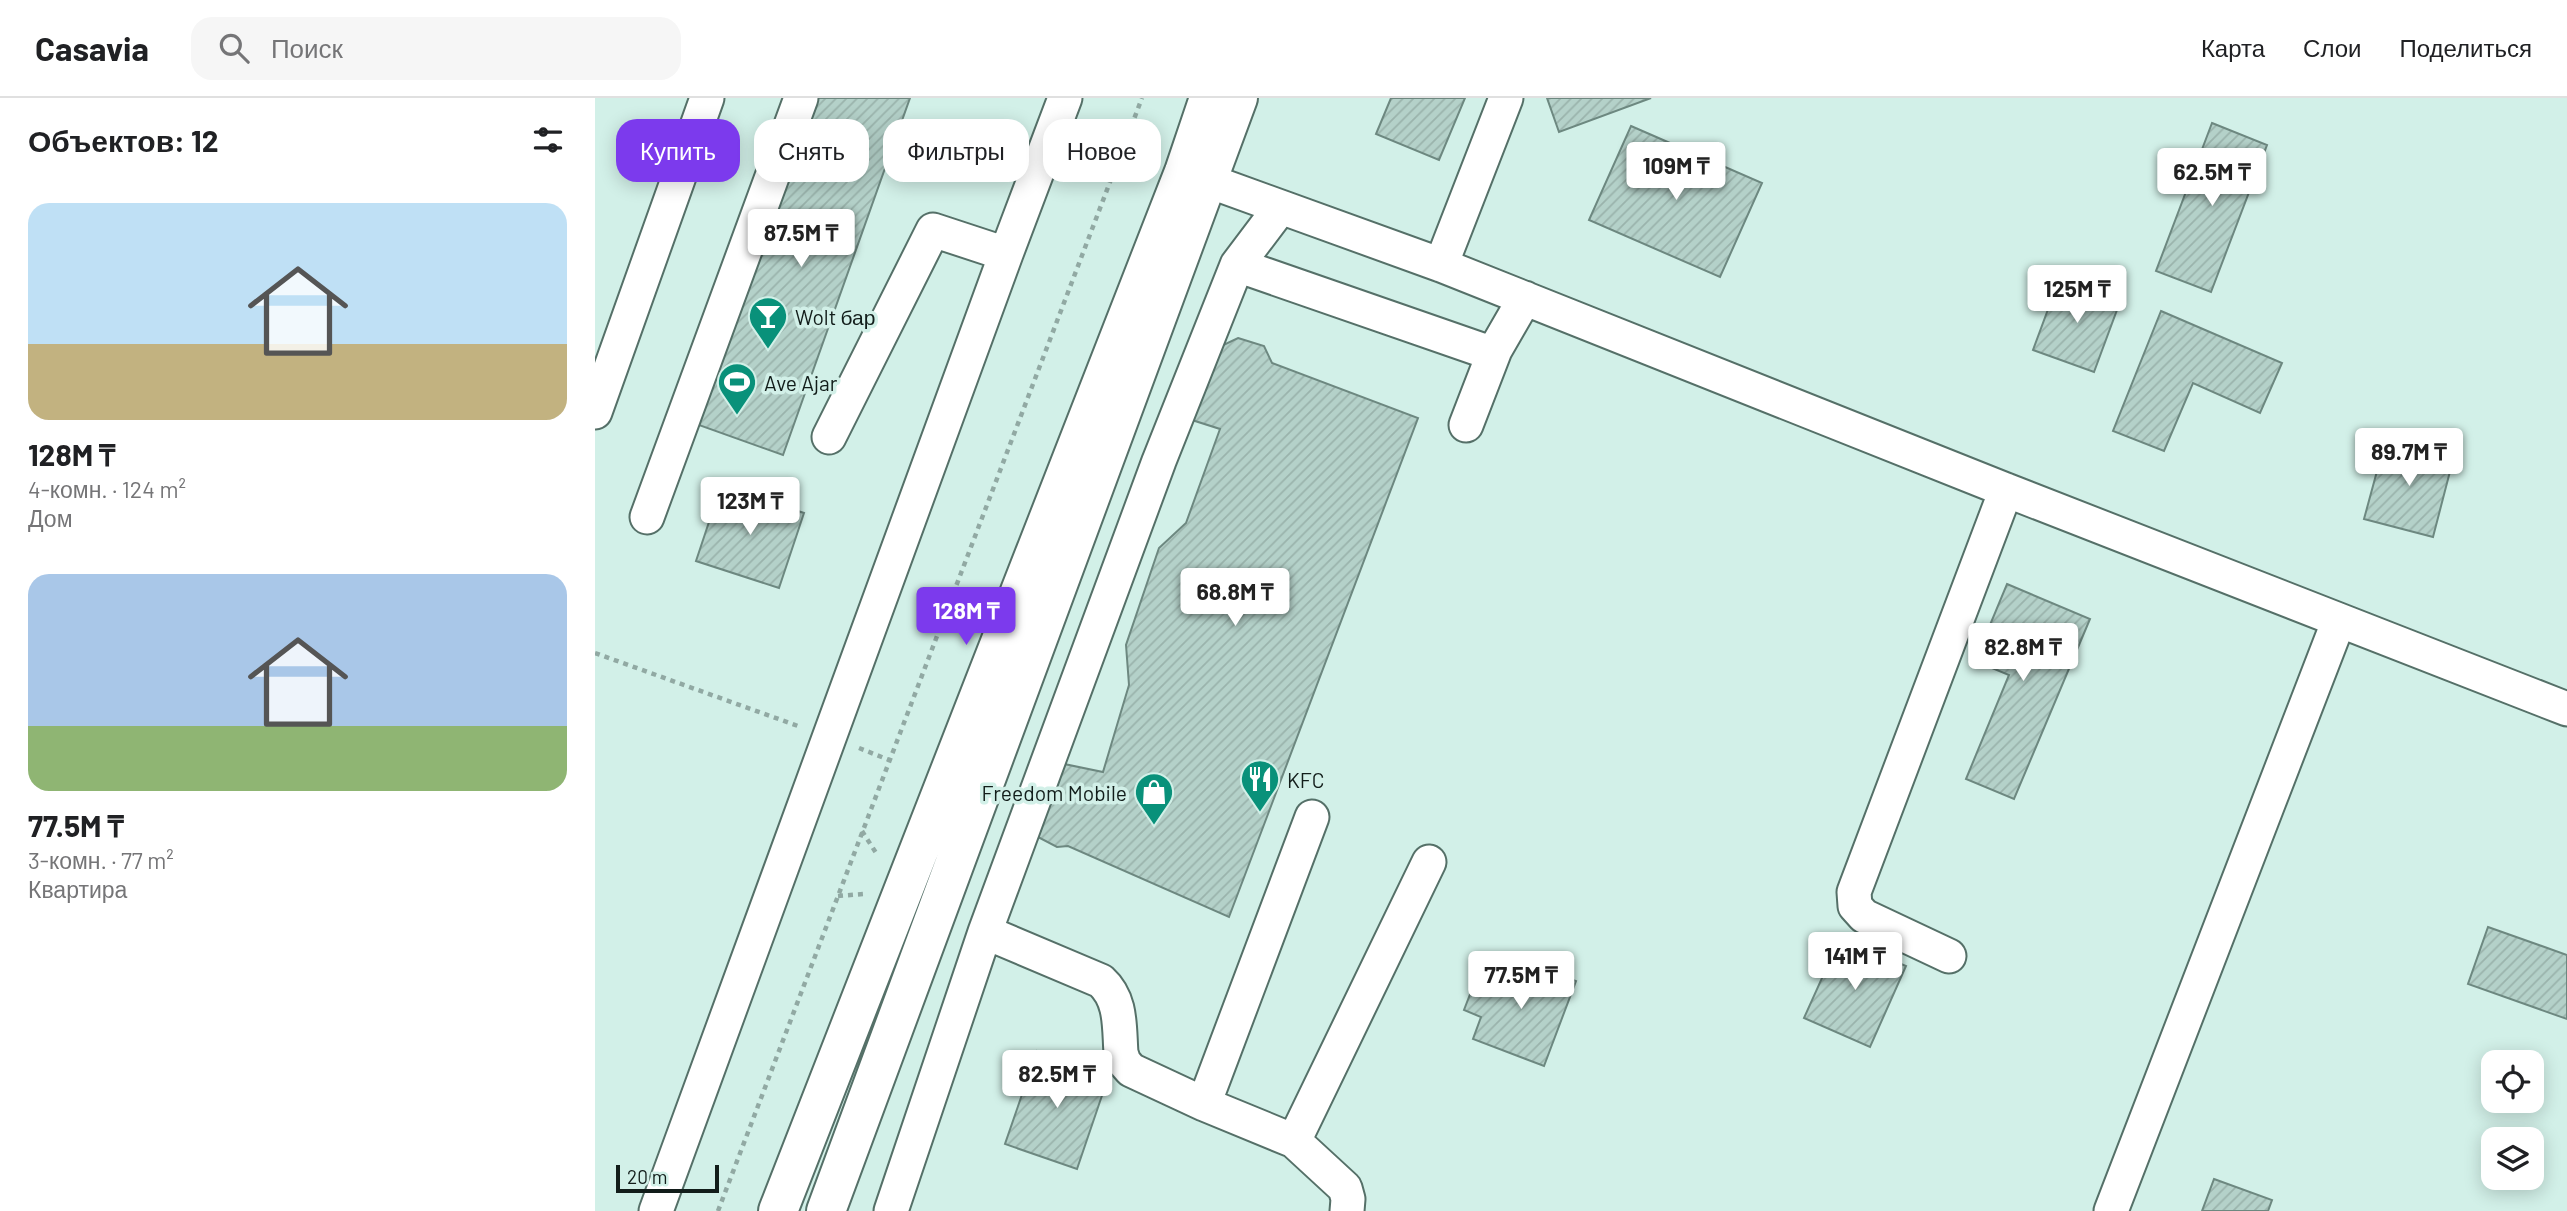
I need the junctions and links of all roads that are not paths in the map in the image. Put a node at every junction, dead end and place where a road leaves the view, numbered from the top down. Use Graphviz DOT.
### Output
graph roads {
  1 [pos="707,98"];
  2 [pos="801,98"];
  3 [pos="1065,98"];
  4 [pos="1506,98"];
  5 [pos="1217,102"];
  6 [pos="1196,177"];
  7 [pos="1280,208"];
  8 [pos="1006,254"];
  9 [pos="1237,265"];
  10 [pos="1441,265"];
  11 [pos="1525,298"];
  12 [pos="1495,350"];
  13 [pos="595,412"];
  14 [pos="1466,425"];
  15 [pos="829,438"];
  16 [pos="2006,490"];
  17 [pos="647,517"];
  18 [pos="2339,620"];
  19 [pos="2567,709"];
  20 [pos="1312,817"];
  21 [pos="1429,862"];
  22 [pos="985,932"];
  23 [pos="1949,956"];
  24 [pos="1204,1104"];
  25 [pos="1294,1141"];
  26 [pos="656,1211"];
  27 [pos="778,1211"];
  28 [pos="826,1211"];
  29 [pos="891,1211"];
  30 [pos="1347,1211"];
  31 [pos="2111,1211"];
  1 -- 13 [label="street"];
  2 -- 17 [label="street"];
  3 -- 8 [label="street"];
  4 -- 10 [label="street"];
  5 -- 6 [label="main road"];
  6 -- 7 [label="street"];
  6 -- 27 [label="main road"];
  6 -- 28 [label="main road"];
  7 -- 9 [label="street"];
  7 -- 10 [label="street"];
  8 -- 15 [label="street"];
  8 -- 26 [label="street"];
  9 -- 12 [label="street"];
  9 -- 22 [label="street"];
  10 -- 11 [label="street"];
  11 -- 12 [label="street"];
  11 -- 16 [label="street"];
  12 -- 14 [label="street"];
  16 -- 18 [label="street"];
  16 -- 23 [label="street"];
  18 -- 19 [label="street"];
  18 -- 31 [label="street"];
  20 -- 24 [label="street"];
  21 -- 25 [label="street"];
  22 -- 24 [label="street"];
  22 -- 29 [label="street"];
  24 -- 25 [label="street"];
  25 -- 30 [label="street"];
}
